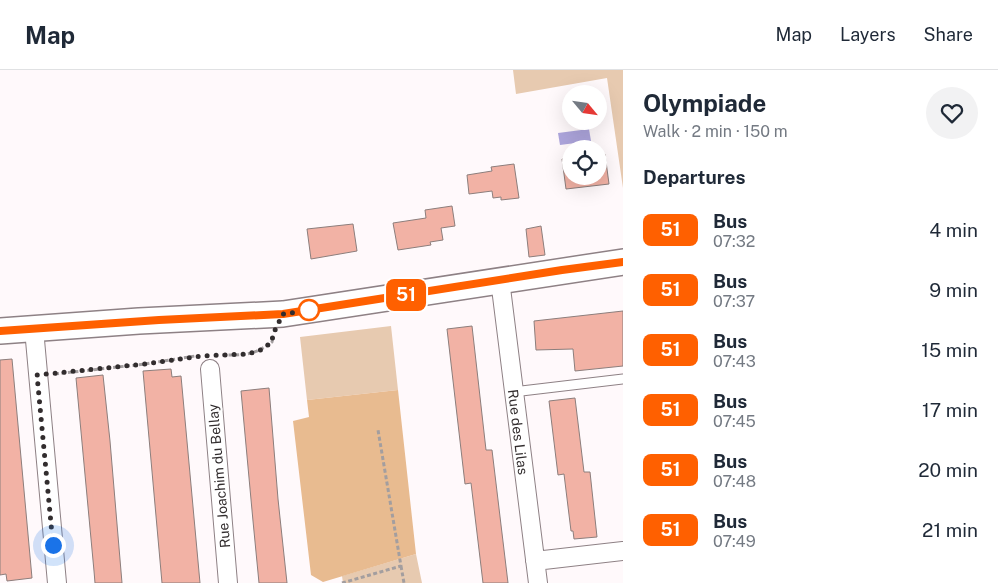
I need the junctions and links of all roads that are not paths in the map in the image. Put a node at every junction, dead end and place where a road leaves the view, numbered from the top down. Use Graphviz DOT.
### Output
graph roads {
  1 [pos="623,262"];
  2 [pos="500,280"];
  3 [pos="0,331"];
  4 [pos="34,338"];
  5 [pos="0,347"];
  6 [pos="210,360"];
  7 [pos="623,379"];
  8 [pos="513,392"];
  9 [pos="623,551"];
  10 [pos="535,561"];
  11 [pos="56,583"];
  12 [pos="228,583"];
  13 [pos="538,583"];
  1 -- 2 [label="main road"];
  2 -- 4 [label="main road"];
  2 -- 8 [label="street, Rue des Lilas"];
  3 -- 4 [label="main road"];
  4 -- 5 [label="main road"];
  4 -- 11 [label="street"];
  6 -- 12 [label="street, Rue Joachim du Bellay"];
  7 -- 8 [label="lane"];
  8 -- 10 [label="street, Rue des Lilas"];
  9 -- 10 [label="street"];
  10 -- 13 [label="street, Rue des Lilas"];
}
